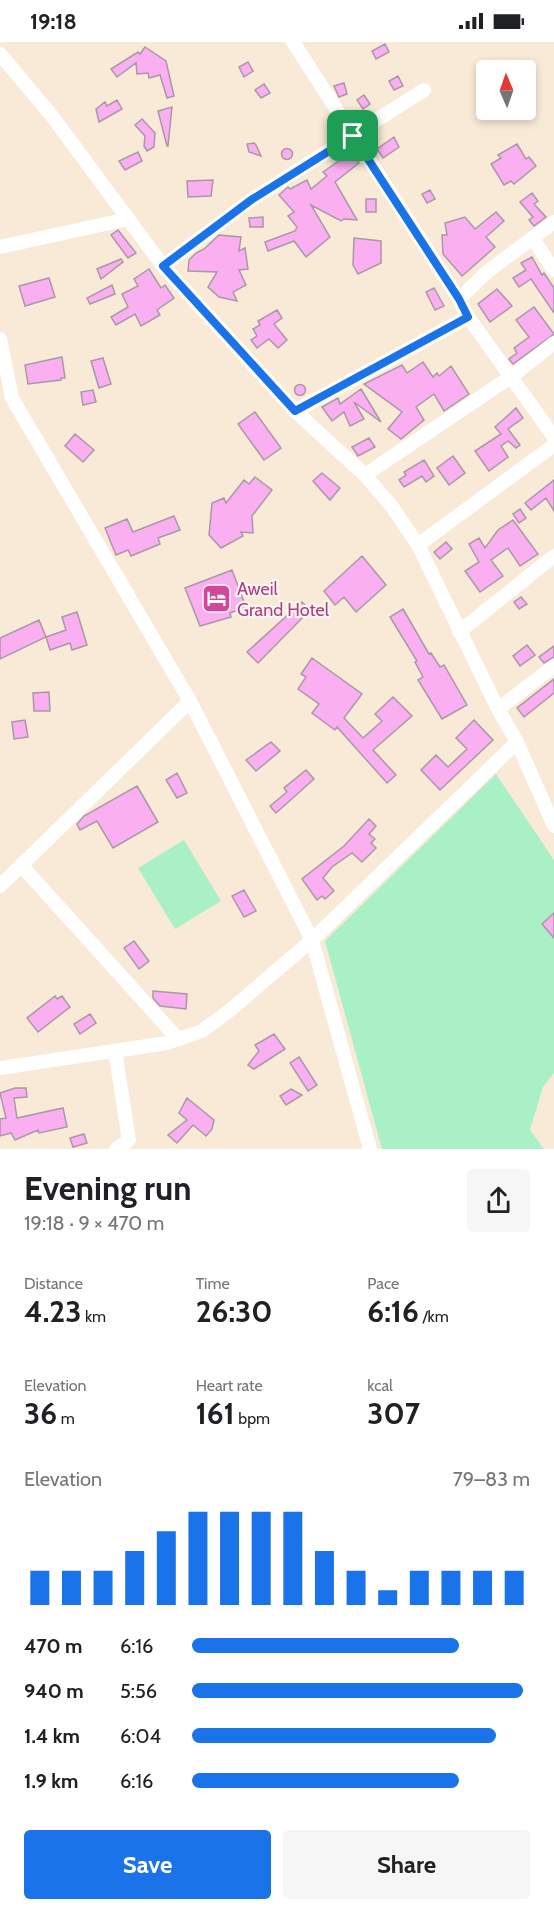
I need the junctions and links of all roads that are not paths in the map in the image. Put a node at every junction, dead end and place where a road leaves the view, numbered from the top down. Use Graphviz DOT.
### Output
graph roads {
  1 [pos="293,42"];
  2 [pos="0,54"];
  3 [pos="424,90"];
  4 [pos="353,136"];
  5 [pos="128,219"];
  6 [pos="554,222"];
  7 [pos="533,239"];
  8 [pos="0,247"];
  9 [pos="163,266"];
  10 [pos="554,270"];
  11 [pos="459,299"];
  12 [pos="468,317"];
  13 [pos="0,339"];
  14 [pos="554,343"];
  15 [pos="512,376"];
  16 [pos="6,399"];
  17 [pos="295,411"];
  18 [pos="554,437"];
  19 [pos="554,445"];
  20 [pos="365,475"];
  21 [pos="418,545"];
  22 [pos="554,556"];
  23 [pos="459,632"];
  24 [pos="554,666"];
  25 [pos="190,701"];
  26 [pos="498,709"];
  27 [pos="517,742"];
  28 [pos="554,826"];
  29 [pos="21,865"];
  30 [pos="0,886"];
  31 [pos="312,940"];
  32 [pos="178,1039"];
  33 [pos="115,1051"];
  34 [pos="0,1068"];
  35 [pos="116,1149"];
  36 [pos="370,1149"];
  1 -- 4 [label="street"];
  2 -- 5 [label="street"];
  3 -- 4 [label="street"];
  4 -- 9 [label="street"];
  4 -- 11 [label="street"];
  5 -- 8 [label="street"];
  5 -- 9 [label="street"];
  6 -- 7 [label="street"];
  7 -- 10 [label="street"];
  7 -- 11 [label="street"];
  9 -- 17 [label="street"];
  11 -- 12 [label="street"];
  12 -- 15 [label="street"];
  12 -- 17 [label="street"];
  13 -- 16 [label="street"];
  14 -- 15 [label="street"];
  15 -- 18 [label="street"];
  15 -- 20 [label="street"];
  16 -- 25 [label="street"];
  17 -- 20 [label="street"];
  19 -- 21 [label="street"];
  20 -- 21 [label="street"];
  21 -- 23 [label="street"];
  22 -- 23 [label="street"];
  23 -- 26 [label="street"];
  24 -- 26 [label="street"];
  25 -- 29 [label="street"];
  25 -- 31 [label="street"];
  26 -- 27 [label="street"];
  27 -- 28 [label="street"];
  27 -- 31 [label="street"];
  29 -- 30 [label="street"];
  29 -- 32 [label="street"];
  31 -- 32 [label="street"];
  31 -- 36 [label="street"];
  32 -- 33 [label="street"];
  33 -- 34 [label="street"];
  33 -- 35 [label="street"];
}
